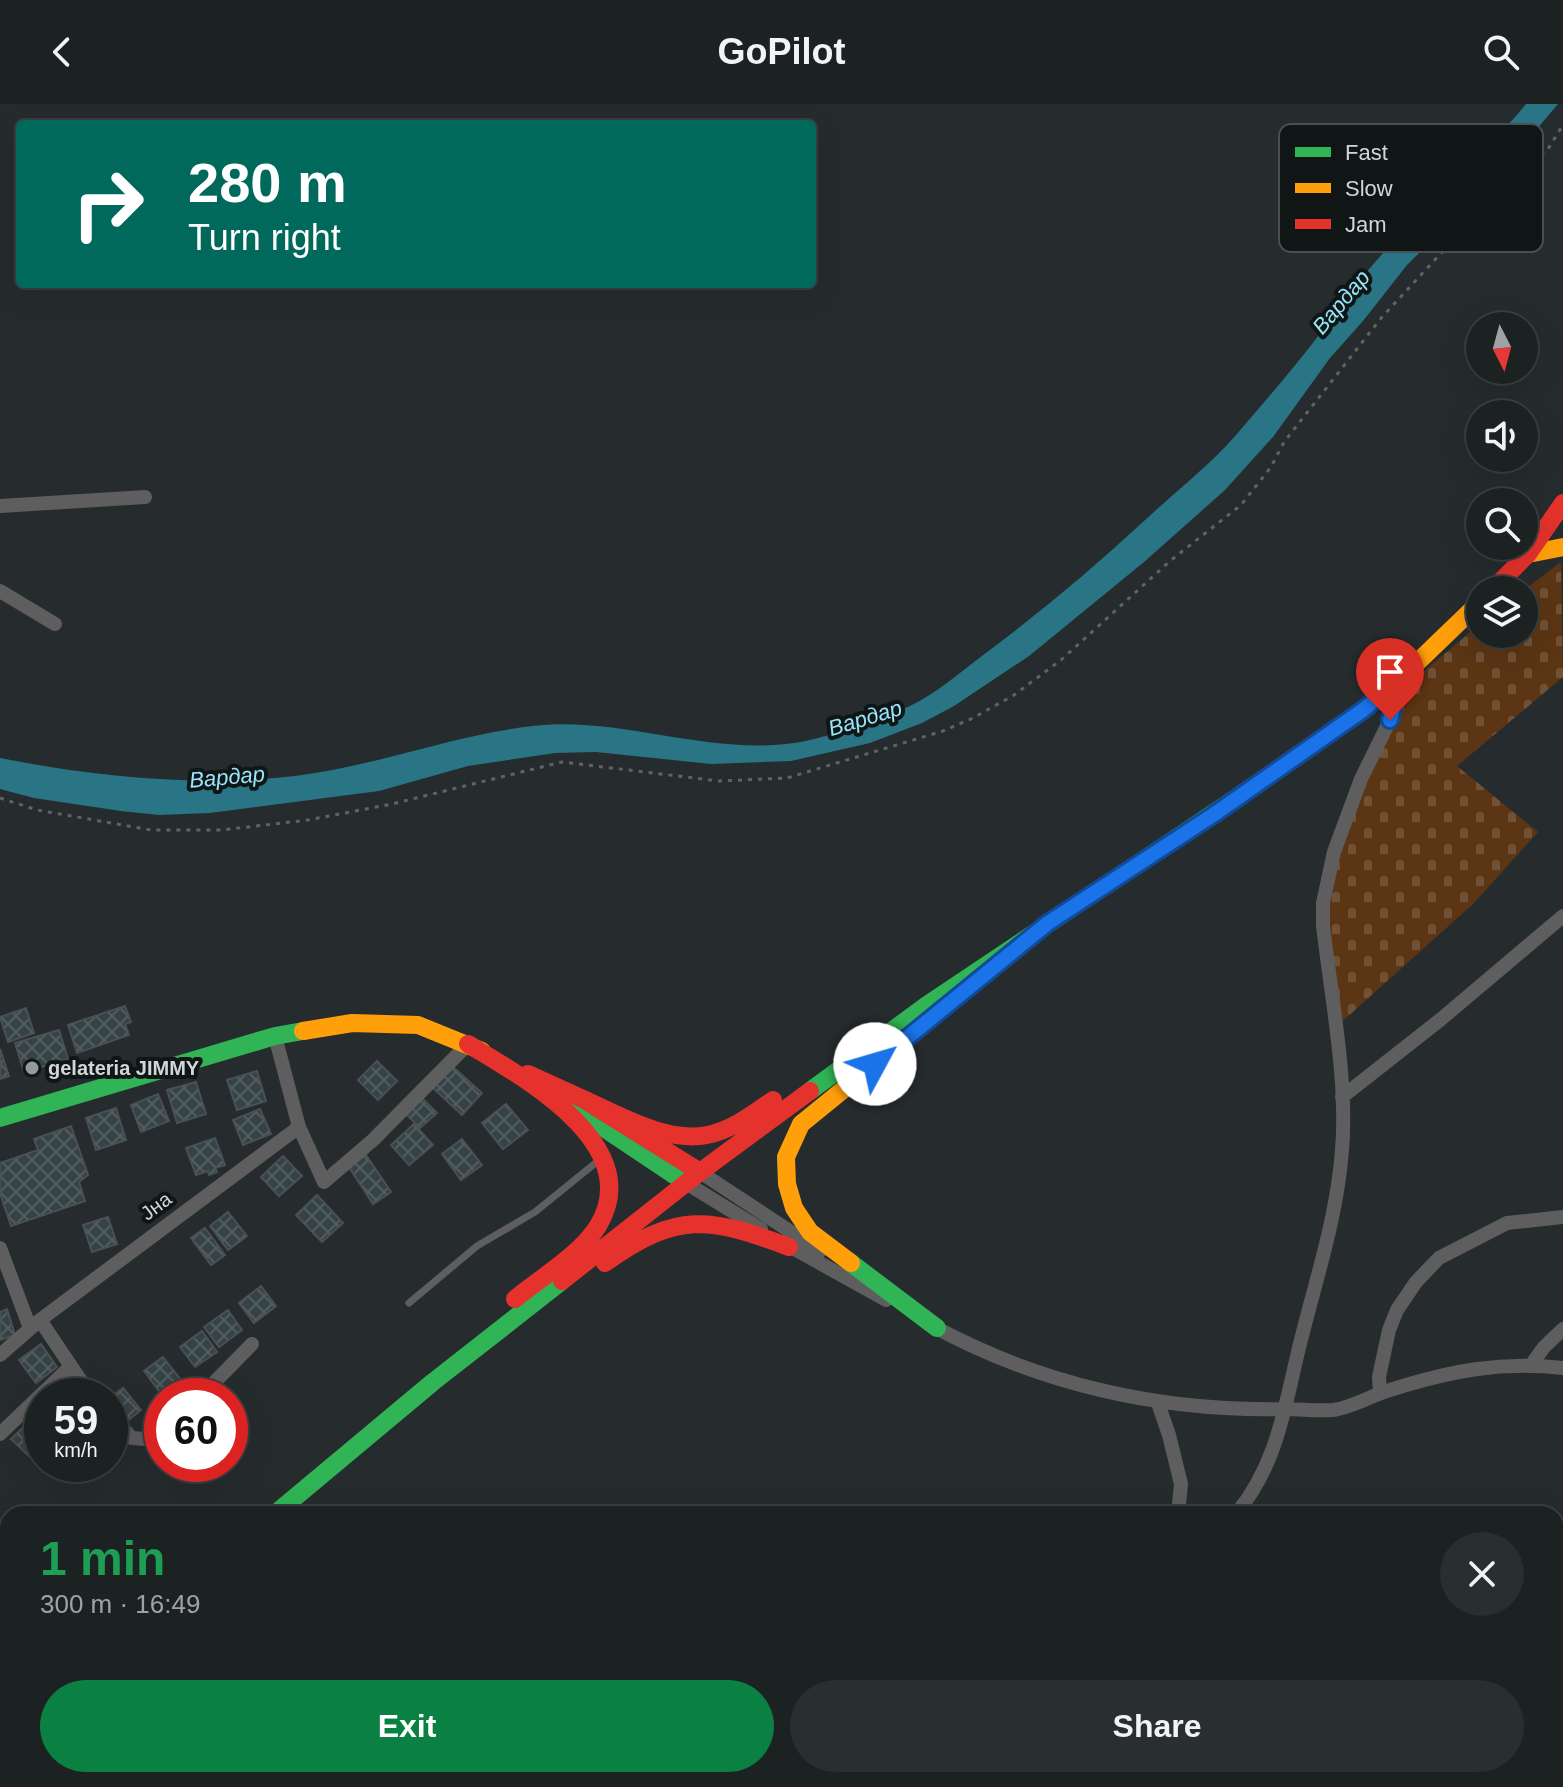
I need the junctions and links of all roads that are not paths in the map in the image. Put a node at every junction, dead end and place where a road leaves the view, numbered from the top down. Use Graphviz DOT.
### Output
graph roads {
  1 [pos="145,497"];
  2 [pos="1563,503"];
  3 [pos="0,506"];
  4 [pos="1538,539"];
  5 [pos="1563,547"];
  6 [pos="1538,552"];
  7 [pos="1522,560"];
  8 [pos="1506,576"];
  9 [pos="0,591"];
  10 [pos="1466,615"];
  11 [pos="55,624"];
  12 [pos="1400,679"];
  13 [pos="1563,916"];
  14 [pos="1048,923"];
  15 [pos="927,1005"];
  16 [pos="275,1036"];
  17 [pos="468,1044"];
  18 [pos="533,1077"];
  19 [pos="1342,1097"];
  20 [pos="583,1099"];
  21 [pos="0,1118"];
  22 [pos="299,1127"];
  23 [pos="605,1156"];
  24 [pos="693,1177"];
  25 [pos="1563,1217"];
  26 [pos="789,1247"];
  27 [pos="0,1248"];
  28 [pos="409,1303"];
  29 [pos="35,1324"];
  30 [pos="937,1328"];
  31 [pos="1563,1329"];
  32 [pos="252,1344"];
  33 [pos="0,1355"];
  34 [pos="1532,1364"];
  35 [pos="71,1366"];
  36 [pos="1563,1368"];
  37 [pos="79,1378"];
  38 [pos="219,1378"];
  39 [pos="433,1382"];
  40 [pos="1380,1393"];
  41 [pos="1158,1403"];
  42 [pos="1284,1409"];
  43 [pos="0,1434"];
  44 [pos="285,1506"];
  45 [pos="1179,1506"];
  46 [pos="1243,1506"];
  1 -- 3 [label="street"];
  2 -- 4 [label="main road"];
  5 -- 6 [label="main road"];
  7 -- 8 [label="main road"];
  9 -- 11 [label="street"];
  10 -- 12 [label="main road"];
  12 -- 14 [label="main road"];
  12 -- 19 [label="street"];
  13 -- 19 [label="street"];
  14 -- 15 [label="main road"];
  14 -- 30 [label="main road"];
  15 -- 20 [label="main road"];
  15 -- 24 [label="main road"];
  16 -- 17 [label="main road"];
  16 -- 21 [label="main road"];
  16 -- 22 [label="street"];
  17 -- 18 [label="main road"];
  17 -- 22 [label="street"];
  17 -- 23 [label="main road"];
  18 -- 20 [label="main road"];
  18 -- 24 [label="main road"];
  19 -- 42 [label="street"];
  20 -- 24 [label="main road"];
  22 -- 29 [label="street, Јна"];
  23 -- 28 [label="lane"];
  23 -- 39 [label="main road"];
  24 -- 26 [label="street"];
  24 -- 30 [label="street"];
  24 -- 39 [label="main road"];
  25 -- 40 [label="street"];
  26 -- 30 [label="street"];
  26 -- 39 [label="main road"];
  27 -- 29 [label="street"];
  29 -- 33 [label="street, Јна"];
  29 -- 35 [label="street"];
  30 -- 41 [label="street"];
  31 -- 34 [label="street"];
  32 -- 38 [label="street"];
  34 -- 36 [label="street"];
  34 -- 40 [label="street"];
  35 -- 37 [label="street"];
  35 -- 43 [label="street"];
  39 -- 44 [label="main road"];
  40 -- 42 [label="street"];
  41 -- 42 [label="street"];
  41 -- 45 [label="street"];
  42 -- 46 [label="street"];
}
